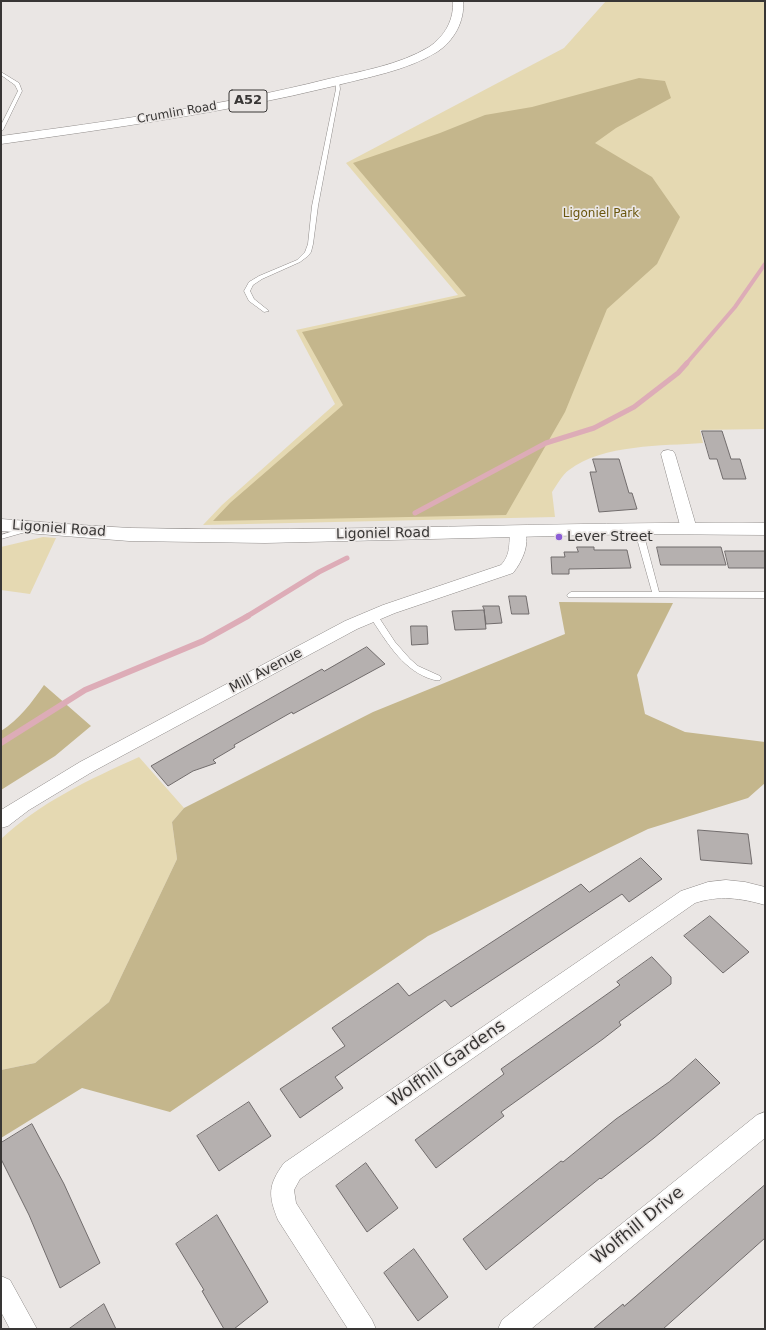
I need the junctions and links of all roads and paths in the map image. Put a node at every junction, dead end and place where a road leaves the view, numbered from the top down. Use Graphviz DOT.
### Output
graph roads {
  1 [pos="458,1"];
  2 [pos="1,73"];
  3 [pos="337,81"];
  4 [pos="1,130"];
  5 [pos="1,140"];
  6 [pos="266,311"];
  7 [pos="668,454"];
  8 [pos="1,525"];
  9 [pos="32,528"];
  10 [pos="638,528"];
  11 [pos="689,529"];
  12 [pos="765,529"];
  13 [pos="518,530"];
  14 [pos="1,537"];
  15 [pos="571,594"];
  16 [pos="656,595"];
  17 [pos="765,596"];
  18 [pos="373,615"];
  19 [pos="437,678"];
  20 [pos="1,820"];
  21 [pos="765,896"];
  22 [pos="765,1123"];
  23 [pos="1,1289"];
  24 [pos="24,1329"];
  25 [pos="363,1329"];
  26 [pos="511,1329"];
  1 -- 3 [label="main road, Crumlin Road / A52"];
  2 -- 4 [label="lane"];
  3 -- 5 [label="main road, Crumlin Road / A52"];
  3 -- 6 [label="lane"];
  7 -- 11 [label="street"];
  8 -- 9 [label="main road, Ligoniel Road"];
  9 -- 13 [label="main road, Ligoniel Road"];
  9 -- 14 [label="lane"];
  10 -- 11 [label="main road, Ligoniel Road"];
  10 -- 13 [label="main road, Ligoniel Road"];
  10 -- 16 [label="lane"];
  11 -- 12 [label="main road, Ligoniel Road"];
  13 -- 18 [label="street, Mill Avenue"];
  15 -- 16 [label="lane"];
  16 -- 17 [label="lane"];
  18 -- 19 [label="lane"];
  18 -- 20 [label="street, Mill Avenue"];
  21 -- 25 [label="street, Wolfhill Gardens"];
  22 -- 26 [label="street, Wolfhill Drive"];
  23 -- 24 [label="street"];
}
